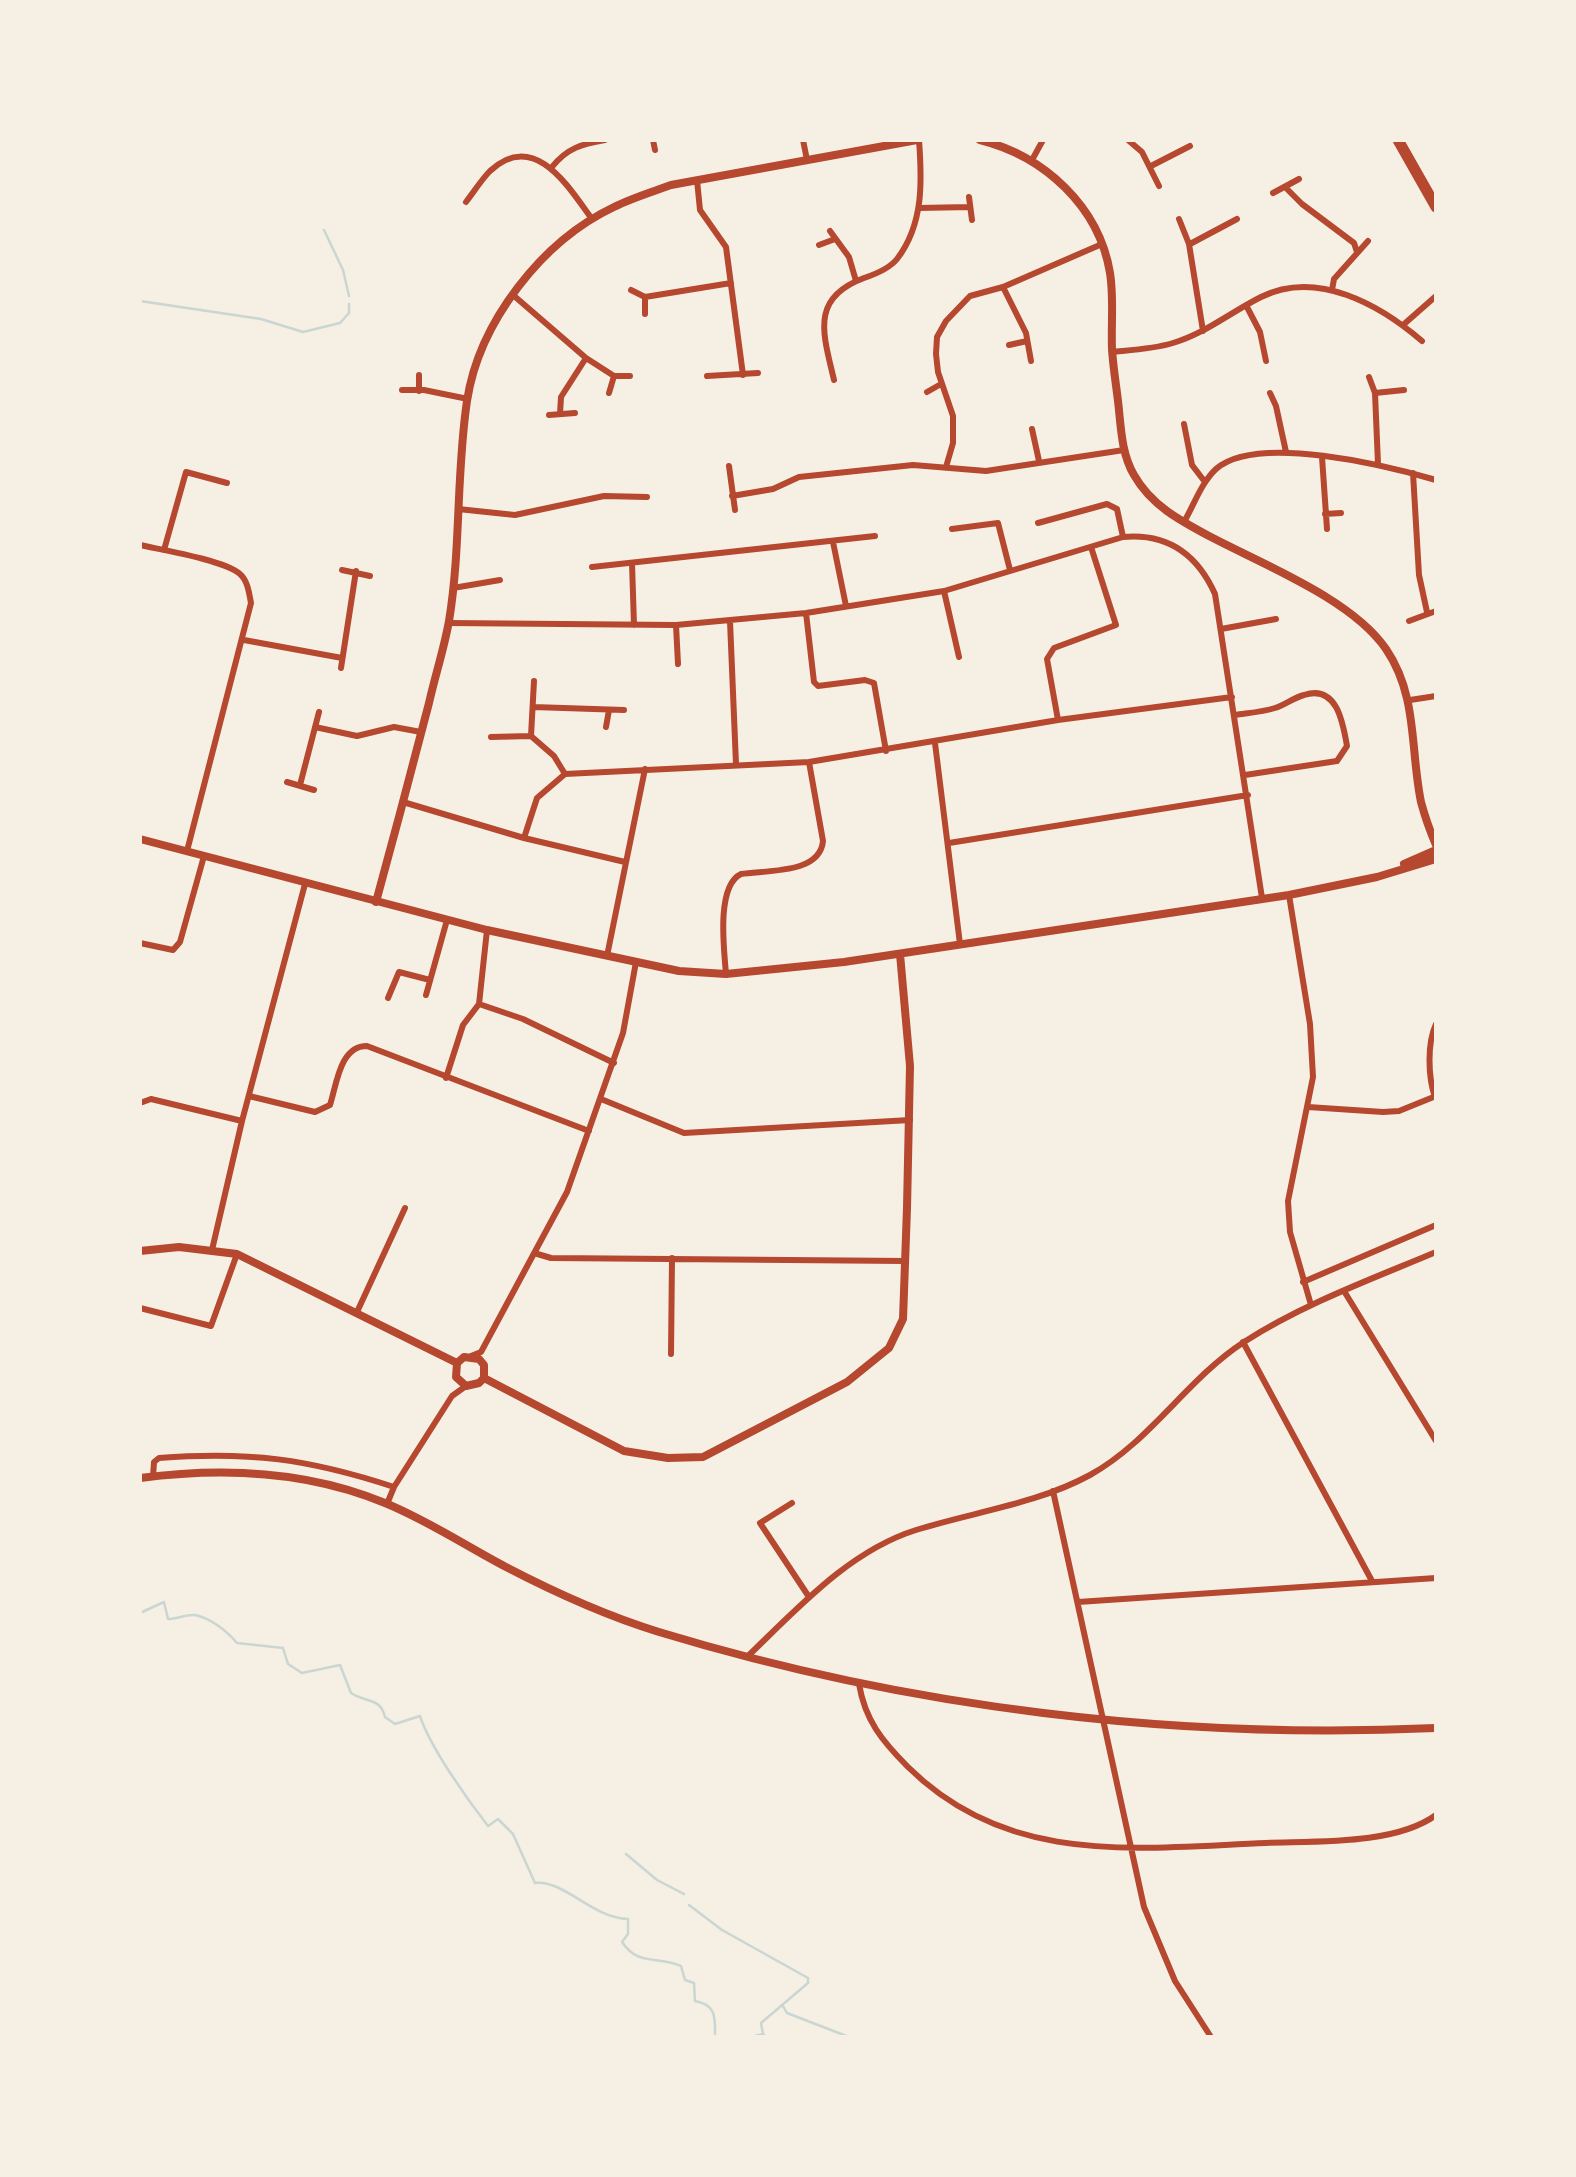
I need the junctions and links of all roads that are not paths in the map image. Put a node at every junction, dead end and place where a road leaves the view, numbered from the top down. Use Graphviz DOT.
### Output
graph roads {
  1 [pos="605,140"];
  2 [pos="653,140"];
  3 [pos="803,140"];
  4 [pos="918,140"];
  5 [pos="980,140"];
  6 [pos="1042,140"];
  7 [pos="1128,140"];
  8 [pos="1398,140"];
  9 [pos="1190,146"];
  10 [pos="655,150"];
  11 [pos="807,160"];
  12 [pos="1032,160"];
  13 [pos="1151,166"];
  14 [pos="552,167"];
  15 [pos="1299,179"];
  16 [pos="697,180"];
  17 [pos="1159,186"];
  18 [pos="1285,187"];
  19 [pos="1273,193"];
  20 [pos="466,202"];
  21 [pos="1436,207"];
  22 [pos="919,208"];
  23 [pos="1218,215"];
  24 [pos="592,219"];
  25 [pos="1179,219"];
  26 [pos="1237,219"];
  27 [pos="972,220"];
  28 [pos="1222,226"];
  29 [pos="830,230"];
  30 [pos="836,240"];
  31 [pos="1368,241"];
  32 [pos="1102,244"];
  33 [pos="1190,244"];
  34 [pos="819,245"];
  35 [pos="1357,252"];
  36 [pos="856,281"];
  37 [pos="732,282"];
  38 [pos="1003,287"];
  39 [pos="631,290"];
  40 [pos="1332,290"];
  41 [pos="514,295"];
  42 [pos="1436,296"];
  43 [pos="645,297"];
  44 [pos="1247,306"];
  45 [pos="646,314"];
  46 [pos="1403,325"];
  47 [pos="1204,331"];
  48 [pos="1276,340"];
  49 [pos="1028,341"];
  50 [pos="1422,341"];
  51 [pos="1264,343"];
  52 [pos="1009,344"];
  53 [pos="1112,352"];
  54 [pos="842,356"];
  55 [pos="586,358"];
  56 [pos="829,358"];
  57 [pos="1031,360"];
  58 [pos="1266,360"];
  59 [pos="758,373"];
  60 [pos="419,375"];
  61 [pos="743,375"];
  62 [pos="614,376"];
  63 [pos="630,376"];
  64 [pos="707,376"];
  65 [pos="1369,378"];
  66 [pos="834,380"];
  67 [pos="941,384"];
  68 [pos="402,390"];
  69 [pos="1404,390"];
  70 [pos="419,391"];
  71 [pos="926,392"];
  72 [pos="1270,392"];
  73 [pos="608,393"];
  74 [pos="1375,393"];
  75 [pos="468,398"];
  76 [pos="1290,401"];
  77 [pos="1276,406"];
  78 [pos="575,413"];
  79 [pos="560,414"];
  80 [pos="549,416"];
  81 [pos="1184,424"];
  82 [pos="1032,429"];
  83 [pos="1124,450"];
  84 [pos="1286,452"];
  85 [pos="1322,457"];
  86 [pos="1039,461"];
  87 [pos="1378,464"];
  88 [pos="729,466"];
  89 [pos="946,467"];
  90 [pos="1412,473"];
  91 [pos="635,480"];
  92 [pos="1436,480"];
  93 [pos="1204,482"];
  94 [pos="227,483"];
  95 [pos="635,494"];
  96 [pos="732,496"];
  97 [pos="647,497"];
  98 [pos="458,509"];
  99 [pos="734,510"];
  100 [pos="1341,513"];
  101 [pos="1326,514"];
  102 [pos="1184,522"];
  103 [pos="1038,523"];
  104 [pos="952,529"];
  105 [pos="1327,529"];
  106 [pos="875,536"];
  107 [pos="1123,537"];
  108 [pos="832,542"];
  109 [pos="140,545"];
  110 [pos="1091,547"];
  111 [pos="164,550"];
  112 [pos="632,563"];
  113 [pos="592,566"];
  114 [pos="342,570"];
  115 [pos="1010,570"];
  116 [pos="356,571"];
  117 [pos="370,576"];
  118 [pos="500,580"];
  119 [pos="452,588"];
  120 [pos="944,591"];
  121 [pos="846,606"];
  122 [pos="1431,612"];
  123 [pos="806,613"];
  124 [pos="1276,619"];
  125 [pos="730,621"];
  126 [pos="1409,621"];
  127 [pos="448,623"];
  128 [pos="634,625"];
  129 [pos="676,625"];
  130 [pos="1221,629"];
  131 [pos="244,640"];
  132 [pos="959,657"];
  133 [pos="342,658"];
  134 [pos="678,664"];
  135 [pos="340,668"];
  136 [pos="534,681"];
  137 [pos="1436,696"];
  138 [pos="1232,697"];
  139 [pos="1410,700"];
  140 [pos="533,706"];
  141 [pos="609,710"];
  142 [pos="624,710"];
  143 [pos="318,712"];
  144 [pos="1235,715"];
  145 [pos="1058,720"];
  146 [pos="606,726"];
  147 [pos="315,728"];
  148 [pos="421,732"];
  149 [pos="531,736"];
  150 [pos="491,737"];
  151 [pos="936,743"];
  152 [pos="886,751"];
  153 [pos="809,762"];
  154 [pos="736,765"];
  155 [pos="645,770"];
  156 [pos="565,774"];
  157 [pos="1246,775"];
  158 [pos="287,782"];
  159 [pos="300,785"];
  160 [pos="314,790"];
  161 [pos="1248,795"];
  162 [pos="403,802"];
  163 [pos="524,838"];
  164 [pos="140,839"];
  165 [pos="949,843"];
  166 [pos="1436,847"];
  167 [pos="187,851"];
  168 [pos="204,856"];
  169 [pos="1436,858"];
  170 [pos="625,862"];
  171 [pos="1377,877"];
  172 [pos="305,884"];
  173 [pos="1289,895"];
  174 [pos="1262,898"];
  175 [pos="376,902"];
  176 [pos="447,920"];
  177 [pos="487,930"];
  178 [pos="140,944"];
  179 [pos="960,944"];
  180 [pos="900,954"];
  181 [pos="607,957"];
  182 [pos="636,962"];
  183 [pos="726,974"];
  184 [pos="430,980"];
  185 [pos="426,995"];
  186 [pos="388,998"];
  187 [pos="478,1004"];
  188 [pos="1436,1024"];
  189 [pos="614,1062"];
  190 [pos="446,1078"];
  191 [pos="248,1096"];
  192 [pos="1435,1097"];
  193 [pos="601,1099"];
  194 [pos="140,1103"];
  195 [pos="1308,1107"];
  196 [pos="910,1120"];
  197 [pos="242,1121"];
  198 [pos="590,1131"];
  199 [pos="405,1208"];
  200 [pos="1436,1225"];
  201 [pos="212,1250"];
  202 [pos="140,1251"];
  203 [pos="1436,1252"];
  204 [pos="237,1254"];
  205 [pos="534,1254"];
  206 [pos="672,1258"];
  207 [pos="906,1262"];
  208 [pos="1303,1282"];
  209 [pos="1344,1291"];
  210 [pos="1311,1305"];
  211 [pos="140,1308"];
  212 [pos="357,1312"];
  213 [pos="1242,1342"];
  214 [pos="481,1352"];
  215 [pos="671,1354"];
  216 [pos="471,1356"];
  217 [pos="457,1363"];
  218 [pos="484,1365"];
  219 [pos="456,1377"];
  220 [pos="484,1378"];
  221 [pos="466,1386"];
  222 [pos="452,1396"];
  223 [pos="1436,1441"];
  224 [pos="153,1477"];
  225 [pos="140,1478"];
  226 [pos="394,1488"];
  227 [pos="1053,1490"];
  228 [pos="792,1503"];
  229 [pos="388,1504"];
  230 [pos="1436,1578"];
  231 [pos="1372,1581"];
  232 [pos="809,1596"];
  233 [pos="1078,1602"];
  234 [pos="747,1657"];
  235 [pos="860,1684"];
  236 [pos="1104,1720"];
  237 [pos="1436,1728"];
  238 [pos="1436,1815"];
  239 [pos="1130,1848"];
  240 [pos="1211,2037"];
  1 -- 14 [label="street"];
  2 -- 10 [label="street"];
  3 -- 11 [label="street"];
  4 -- 11 [label="street"];
  4 -- 22 [label="street"];
  5 -- 12 [label="street"];
  6 -- 12 [label="street"];
  7 -- 13 [label="street"];
  8 -- 21 [label="highway"];
  9 -- 13 [label="street"];
  11 -- 16 [label="street"];
  12 -- 32 [label="street"];
  13 -- 17 [label="street"];
  14 -- 20 [label="street"];
  14 -- 24 [label="street"];
  15 -- 18 [label="street"];
  16 -- 24 [label="street"];
  16 -- 37 [label="street"];
  18 -- 19 [label="street"];
  18 -- 35 [label="street"];
  22 -- 27 [label="street"];
  22 -- 36 [label="street"];
  23 -- 28 [label="street"];
  24 -- 41 [label="street"];
  25 -- 33 [label="street"];
  26 -- 28 [label="street"];
  28 -- 33 [label="street"];
  29 -- 30 [label="street"];
  30 -- 34 [label="street"];
  30 -- 36 [label="street"];
  31 -- 35 [label="street"];
  32 -- 38 [label="street"];
  32 -- 53 [label="street"];
  33 -- 47 [label="street"];
  35 -- 40 [label="street"];
  36 -- 56 [label="street"];
  37 -- 43 [label="street"];
  37 -- 61 [label="street"];
  38 -- 49 [label="street"];
  38 -- 67 [label="street"];
  39 -- 43 [label="street"];
  40 -- 44 [label="street"];
  40 -- 46 [label="street"];
  41 -- 55 [label="street"];
  41 -- 75 [label="street"];
  42 -- 46 [label="street"];
  43 -- 45 [label="street"];
  44 -- 47 [label="street"];
  44 -- 51 [label="street"];
  46 -- 50 [label="street"];
  47 -- 53 [label="street"];
  48 -- 51 [label="street"];
  49 -- 52 [label="street"];
  49 -- 57 [label="street"];
  51 -- 58 [label="street"];
  53 -- 83 [label="street"];
  54 -- 56 [label="street"];
  55 -- 62 [label="street"];
  55 -- 79 [label="street"];
  56 -- 66 [label="street"];
  59 -- 61 [label="street"];
  60 -- 70 [label="street"];
  61 -- 64 [label="street"];
  62 -- 63 [label="street"];
  62 -- 73 [label="street"];
  65 -- 74 [label="street"];
  67 -- 71 [label="street"];
  67 -- 89 [label="street"];
  68 -- 70 [label="street"];
  69 -- 74 [label="street"];
  70 -- 75 [label="street"];
  72 -- 77 [label="street"];
  74 -- 87 [label="street"];
  75 -- 98 [label="street"];
  76 -- 77 [label="street"];
  77 -- 84 [label="street"];
  78 -- 79 [label="street"];
  79 -- 80 [label="street"];
  81 -- 93 [label="street"];
  82 -- 86 [label="street"];
  83 -- 86 [label="street"];
  83 -- 102 [label="street"];
  84 -- 85 [label="street"];
  84 -- 93 [label="street"];
  85 -- 87 [label="street"];
  85 -- 101 [label="street"];
  86 -- 89 [label="street"];
  87 -- 90 [label="street"];
  88 -- 96 [label="street"];
  89 -- 96 [label="street"];
  90 -- 92 [label="street"];
  90 -- 122 [label="street"];
  91 -- 95 [label="street"];
  93 -- 102 [label="street"];
  94 -- 111 [label="street"];
  95 -- 97 [label="street"];
  95 -- 98 [label="street"];
  96 -- 99 [label="street"];
  98 -- 119 [label="street"];
  100 -- 101 [label="street"];
  101 -- 105 [label="street"];
  102 -- 139 [label="street"];
  103 -- 107 [label="street"];
  104 -- 115 [label="street"];
  106 -- 108 [label="street"];
  107 -- 110 [label="street"];
  107 -- 130 [label="street"];
  108 -- 112 [label="street"];
  108 -- 121 [label="street"];
  109 -- 111 [label="street"];
  110 -- 115 [label="street"];
  110 -- 145 [label="street"];
  111 -- 131 [label="street"];
  112 -- 113 [label="street"];
  112 -- 128 [label="street"];
  114 -- 116 [label="street"];
  115 -- 120 [label="street"];
  116 -- 117 [label="street"];
  116 -- 133 [label="street"];
  118 -- 119 [label="street"];
  119 -- 127 [label="street"];
  120 -- 121 [label="street"];
  120 -- 132 [label="street"];
  121 -- 123 [label="street"];
  122 -- 126 [label="street"];
  123 -- 125 [label="street"];
  123 -- 152 [label="street"];
  124 -- 130 [label="street"];
  125 -- 129 [label="street"];
  125 -- 154 [label="street"];
  127 -- 128 [label="street"];
  127 -- 148 [label="street"];
  128 -- 129 [label="street"];
  129 -- 134 [label="street"];
  130 -- 138 [label="street"];
  131 -- 133 [label="street"];
  131 -- 167 [label="street"];
  133 -- 135 [label="street"];
  136 -- 140 [label="street"];
  137 -- 139 [label="street"];
  138 -- 144 [label="street"];
  138 -- 145 [label="street"];
  139 -- 166 [label="street"];
  140 -- 141 [label="street"];
  140 -- 149 [label="street"];
  141 -- 142 [label="street"];
  141 -- 146 [label="street"];
  143 -- 147 [label="street"];
  144 -- 157 [label="street"];
  144 -- 157 [label="street"];
  145 -- 151 [label="street"];
  147 -- 148 [label="street"];
  147 -- 159 [label="street"];
  148 -- 162 [label="street"];
  149 -- 150 [label="street"];
  149 -- 156 [label="street"];
  151 -- 152 [label="street"];
  151 -- 165 [label="street"];
  152 -- 153 [label="street"];
  153 -- 154 [label="street"];
  153 -- 183 [label="street"];
  154 -- 155 [label="street"];
  155 -- 156 [label="street"];
  155 -- 170 [label="street"];
  156 -- 163 [label="street"];
  157 -- 161 [label="street"];
  158 -- 159 [label="street"];
  159 -- 160 [label="street"];
  161 -- 165 [label="street"];
  161 -- 174 [label="street"];
  162 -- 163 [label="street"];
  162 -- 175 [label="street"];
  163 -- 170 [label="street"];
  164 -- 167 [label="street"];
  165 -- 179 [label="street"];
  166 -- 171 [label="street"];
  167 -- 168 [label="street"];
  168 -- 172 [label="street"];
  168 -- 178 [label="street"];
  169 -- 171 [label="street"];
  170 -- 181 [label="street"];
  171 -- 173 [label="street"];
  172 -- 175 [label="street"];
  172 -- 191 [label="street"];
  173 -- 174 [label="street"];
  173 -- 195 [label="street"];
  174 -- 179 [label="street"];
  175 -- 176 [label="street"];
  176 -- 177 [label="street"];
  176 -- 184 [label="street"];
  177 -- 181 [label="street"];
  177 -- 187 [label="street"];
  179 -- 180 [label="street"];
  180 -- 183 [label="street"];
  180 -- 196 [label="street"];
  181 -- 182 [label="street"];
  182 -- 183 [label="street"];
  182 -- 189 [label="street"];
  184 -- 185 [label="street"];
  184 -- 186 [label="street"];
  187 -- 189 [label="street"];
  187 -- 190 [label="street"];
  188 -- 192 [label="street"];
  189 -- 193 [label="street"];
  190 -- 191 [label="street"];
  190 -- 198 [label="street"];
  191 -- 197 [label="street"];
  192 -- 195 [label="street"];
  193 -- 196 [label="street"];
  193 -- 198 [label="street"];
  194 -- 197 [label="street"];
  195 -- 208 [label="street"];
  196 -- 207 [label="street"];
  197 -- 201 [label="street"];
  198 -- 205 [label="street"];
  199 -- 212 [label="street"];
  200 -- 208 [label="street"];
  201 -- 202 [label="street"];
  201 -- 204 [label="street"];
  203 -- 209 [label="street"];
  204 -- 211 [label="street"];
  204 -- 212 [label="street"];
  205 -- 206 [label="street"];
  205 -- 214 [label="street"];
  206 -- 207 [label="street"];
  206 -- 215 [label="street"];
  207 -- 220 [label="street"];
  208 -- 210 [label="street"];
  209 -- 210 [label="street"];
  209 -- 223 [label="street"];
  210 -- 213 [label="street"];
  212 -- 217 [label="street"];
  213 -- 227 [label="street"];
  213 -- 231 [label="street"];
  214 -- 216 [label="street"];
  214 -- 218 [label="street"];
  216 -- 217 [label="street"];
  216 -- 218 [label="street"];
  217 -- 219 [label="street"];
  218 -- 220 [label="street"];
  219 -- 221 [label="street"];
  219 -- 222 [label="street"];
  220 -- 221 [label="street"];
  221 -- 222 [label="street"];
  222 -- 226 [label="street"];
  224 -- 225 [label="street"];
  224 -- 226 [label="street"];
  224 -- 229 [label="street"];
  226 -- 229 [label="street"];
  227 -- 232 [label="street"];
  227 -- 233 [label="street"];
  228 -- 232 [label="street"];
  229 -- 234 [label="street"];
  230 -- 231 [label="street"];
  231 -- 233 [label="street"];
  232 -- 234 [label="street"];
  233 -- 236 [label="street"];
  234 -- 235 [label="street"];
  235 -- 236 [label="street"];
  235 -- 239 [label="street"];
  236 -- 237 [label="street"];
  236 -- 239 [label="street"];
  238 -- 239 [label="street"];
  239 -- 240 [label="street"];
}
